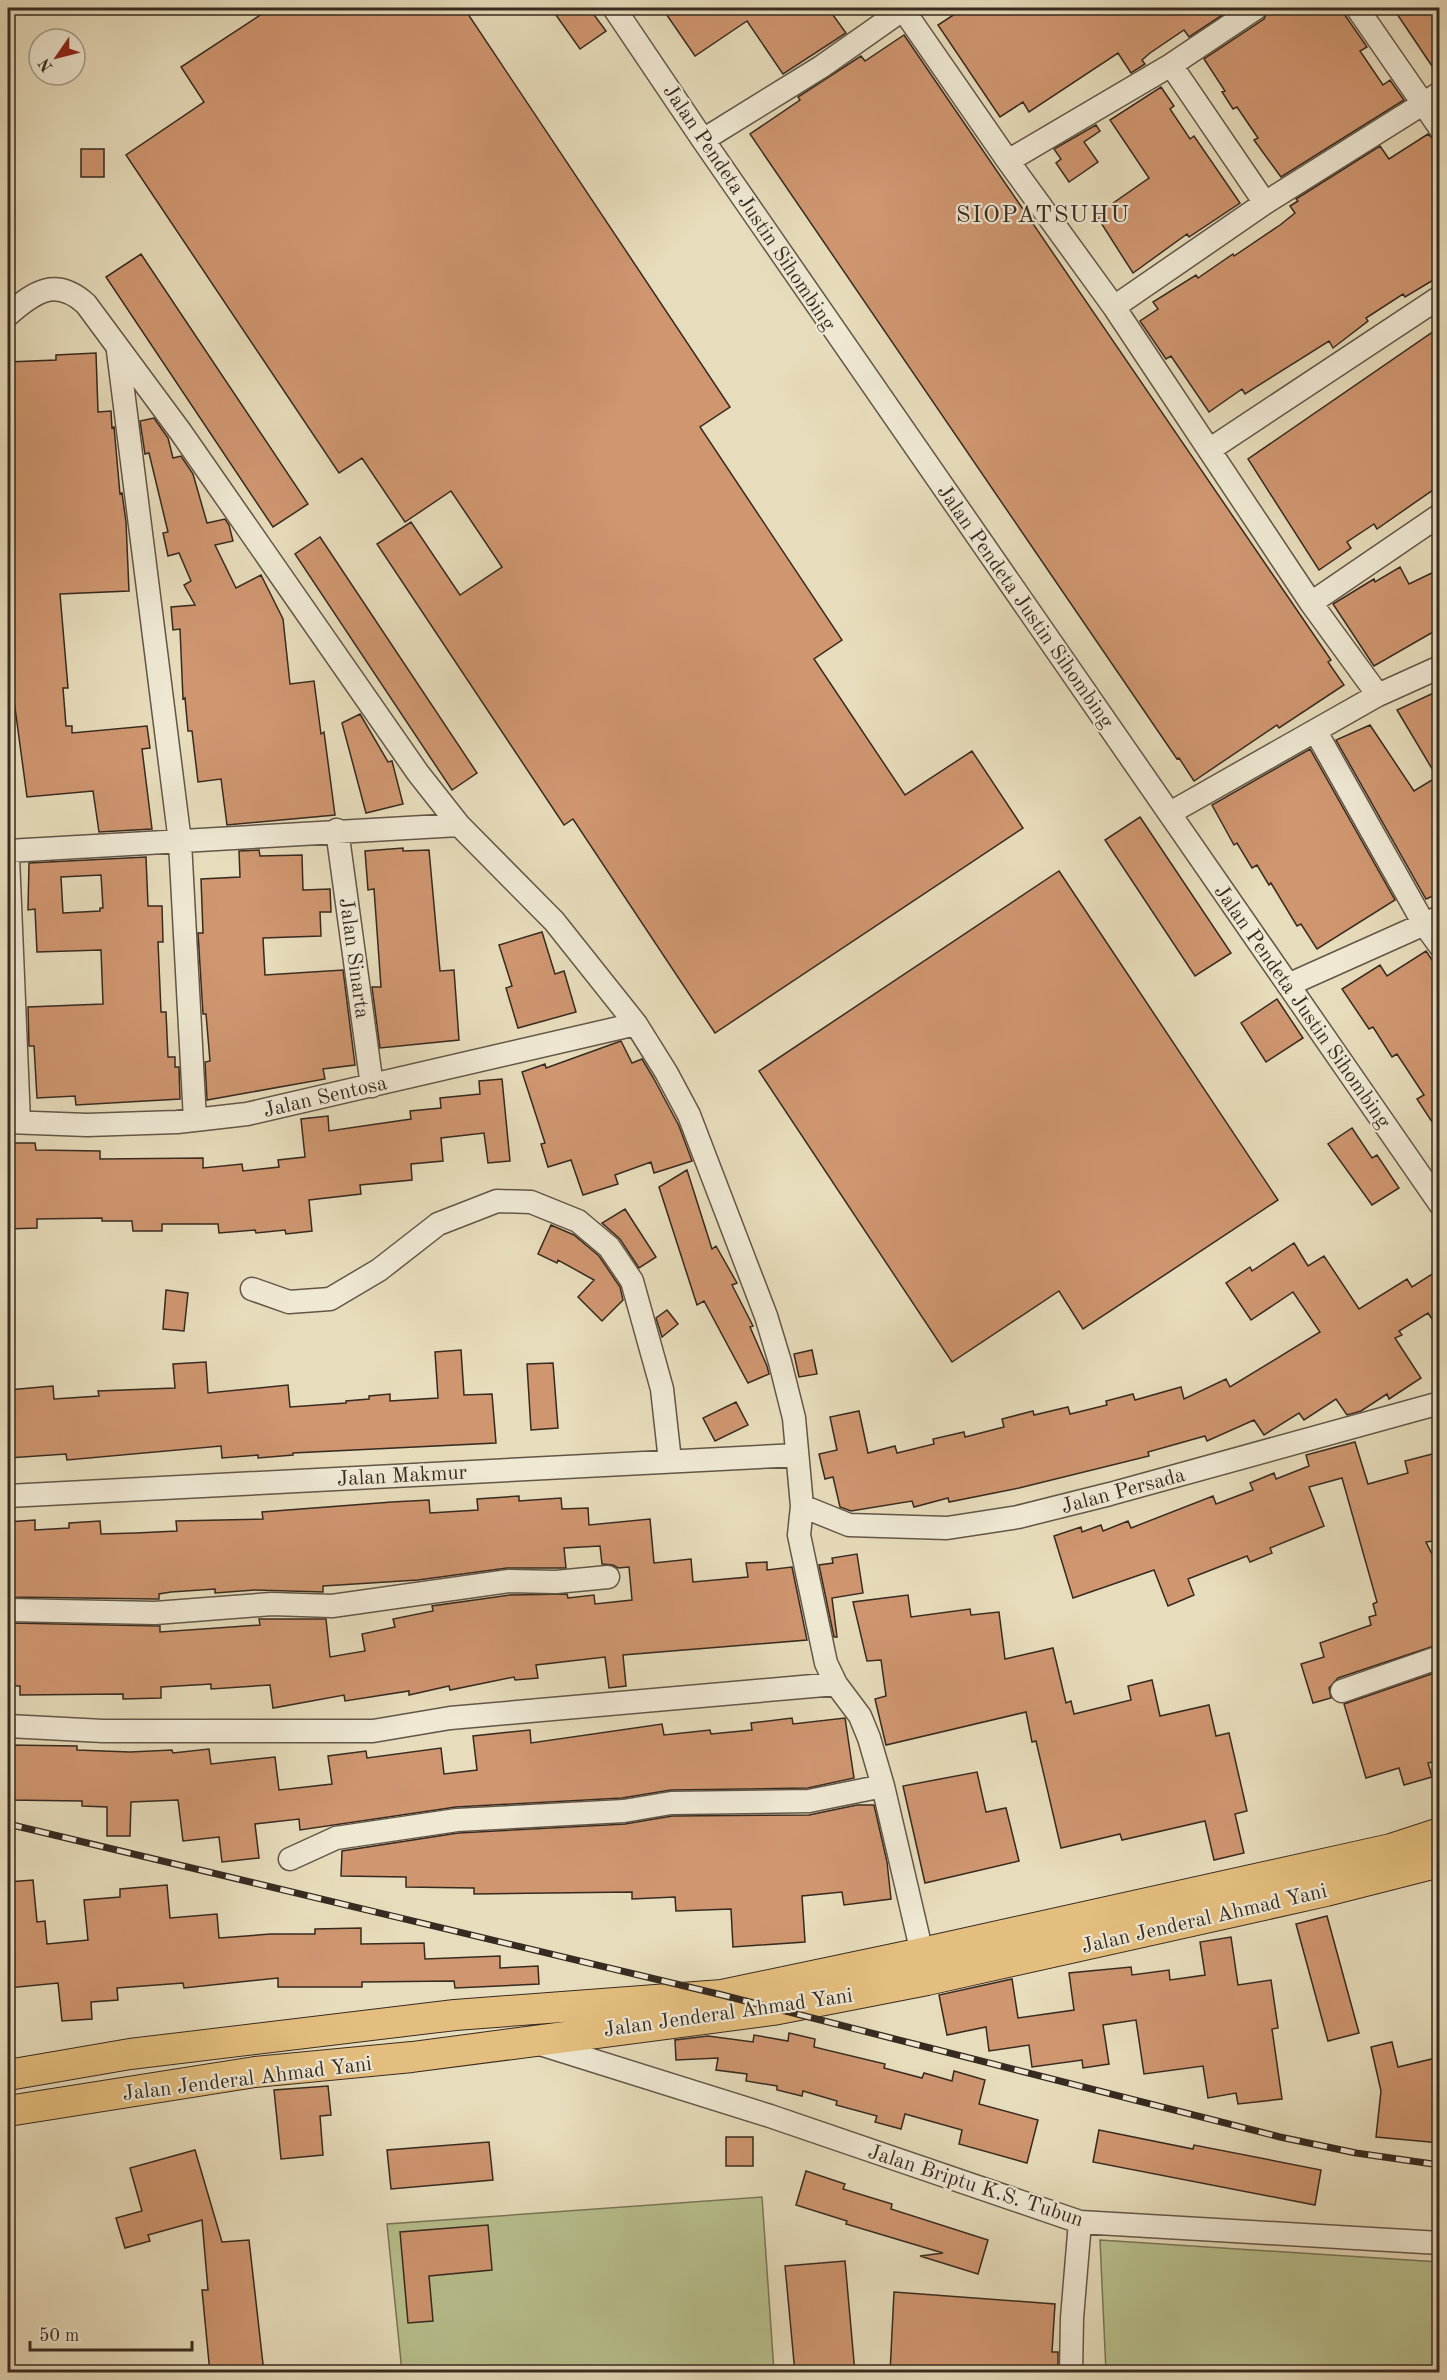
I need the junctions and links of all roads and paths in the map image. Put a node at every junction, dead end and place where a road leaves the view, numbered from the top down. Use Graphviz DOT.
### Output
graph roads {
  1 [pos="614,8"];
  2 [pos="904,8"];
  3 [pos="1256,8"];
  4 [pos="1357,8"];
  5 [pos="1171,65"];
  6 [pos="1431,98"];
  7 [pos="1440,128"];
  8 [pos="703,140"];
  9 [pos="1008,161"];
  10 [pos="1265,203"];
  11 [pos="1440,297"];
  12 [pos="1114,307"];
  13 [pos="8,315"];
  14 [pos="118,351"];
  15 [pos="1209,450"];
  16 [pos="1440,515"];
  17 [pos="1311,603"];
  18 [pos="1440,667"];
  19 [pos="1378,695"];
  20 [pos="1316,732"];
  21 [pos="1170,813"];
  22 [pos="459,825"];
  23 [pos="337,830"];
  24 [pos="180,842"];
  25 [pos="8,851"];
  26 [pos="8,856"];
  27 [pos="1432,920"];
  28 [pos="1440,946"];
  29 [pos="1288,985"];
  30 [pos="636,1024"];
  31 [pos="372,1086"];
  32 [pos="195,1120"];
  33 [pos="13,1122"];
  34 [pos="1440,1204"];
  35 [pos="252,1289"];
  36 [pos="1440,1403"];
  37 [pos="797,1455"];
  38 [pos="670,1461"];
  39 [pos="8,1497"];
  40 [pos="802,1506"];
  41 [pos="608,1577"];
  42 [pos="8,1611"];
  43 [pos="1440,1657"];
  44 [pos="836,1684"];
  45 [pos="1342,1691"];
  46 [pos="8,1726"];
  47 [pos="883,1786"];
  48 [pos="1440,1833"];
  49 [pos="290,1859"];
  50 [pos="1397,1861"];
  51 [pos="1440,1862"];
  52 [pos="1256,1877"];
  53 [pos="1264,1905"];
  54 [pos="922,1953"];
  55 [pos="529,2041"];
  56 [pos="8,2075"];
  57 [pos="8,2111"];
  58 [pos="1080,2222"];
  59 [pos="1440,2243"];
  60 [pos="1071,2373"];
  1 -- 8 [label="street, Jalan Pendeta Justin Sihombing"];
  2 -- 8 [label="street"];
  2 -- 9 [label="street"];
  3 -- 5 [label="street"];
  4 -- 6 [label="street"];
  5 -- 9 [label="street"];
  5 -- 10 [label="street"];
  6 -- 7 [label="street"];
  6 -- 10 [label="street"];
  8 -- 21 [label="street, Jalan Pendeta Justin Sihombing"];
  9 -- 12 [label="street"];
  10 -- 12 [label="street"];
  11 -- 15 [label="street"];
  12 -- 15 [label="street"];
  13 -- 14 [label="street"];
  14 -- 22 [label="street"];
  14 -- 24 [label="street"];
  15 -- 17 [label="street"];
  16 -- 17 [label="street"];
  17 -- 19 [label="street"];
  18 -- 19 [label="street"];
  19 -- 20 [label="street"];
  20 -- 21 [label="street"];
  20 -- 27 [label="street"];
  21 -- 29 [label="street, Jalan Pendeta Justin Sihombing"];
  22 -- 23 [label="street"];
  22 -- 30 [label="street"];
  23 -- 24 [label="street"];
  23 -- 31 [label="street, Jalan Sinarta"];
  24 -- 25 [label="street"];
  24 -- 32 [label="street"];
  26 -- 33 [label="street"];
  27 -- 28 [label="street"];
  27 -- 29 [label="street"];
  29 -- 34 [label="street, Jalan Pendeta Justin Sihombing"];
  30 -- 31 [label="street, Jalan Sentosa"];
  30 -- 37 [label="street"];
  31 -- 32 [label="street, Jalan Sentosa"];
  32 -- 33 [label="street, Jalan Sentosa"];
  35 -- 38 [label="street"];
  36 -- 40 [label="street, Jalan Persada"];
  37 -- 38 [label="street, Jalan Makmur"];
  37 -- 40 [label="street"];
  38 -- 39 [label="street, Jalan Makmur"];
  40 -- 44 [label="street"];
  41 -- 42 [label="street"];
  43 -- 45 [label="street"];
  44 -- 46 [label="street"];
  44 -- 47 [label="street"];
  47 -- 49 [label="street"];
  47 -- 54 [label="street"];
  48 -- 50 [label="main road, Jalan Jenderal Ahmad Yani"];
  50 -- 51 [label="main road, Jalan Jenderal Ahmad Yani"];
  50 -- 52 [label="main road, Jalan Jenderal Ahmad Yani"];
  50 -- 53 [label="main road, Jalan Jenderal Ahmad Yani"];
  52 -- 53 [label="main road"];
  52 -- 54 [label="main road, Jalan Jenderal Ahmad Yani"];
  53 -- 55 [label="main road, Jalan Jenderal Ahmad Yani"];
  54 -- 56 [label="main road, Jalan Jenderal Ahmad Yani"];
  55 -- 57 [label="main road, Jalan Jenderal Ahmad Yani"];
  55 -- 58 [label="street, Jalan Briptu K.S. Tubun"];
  58 -- 59 [label="street, Jalan Briptu K.S. Tubun"];
  58 -- 60 [label="street"];
}
